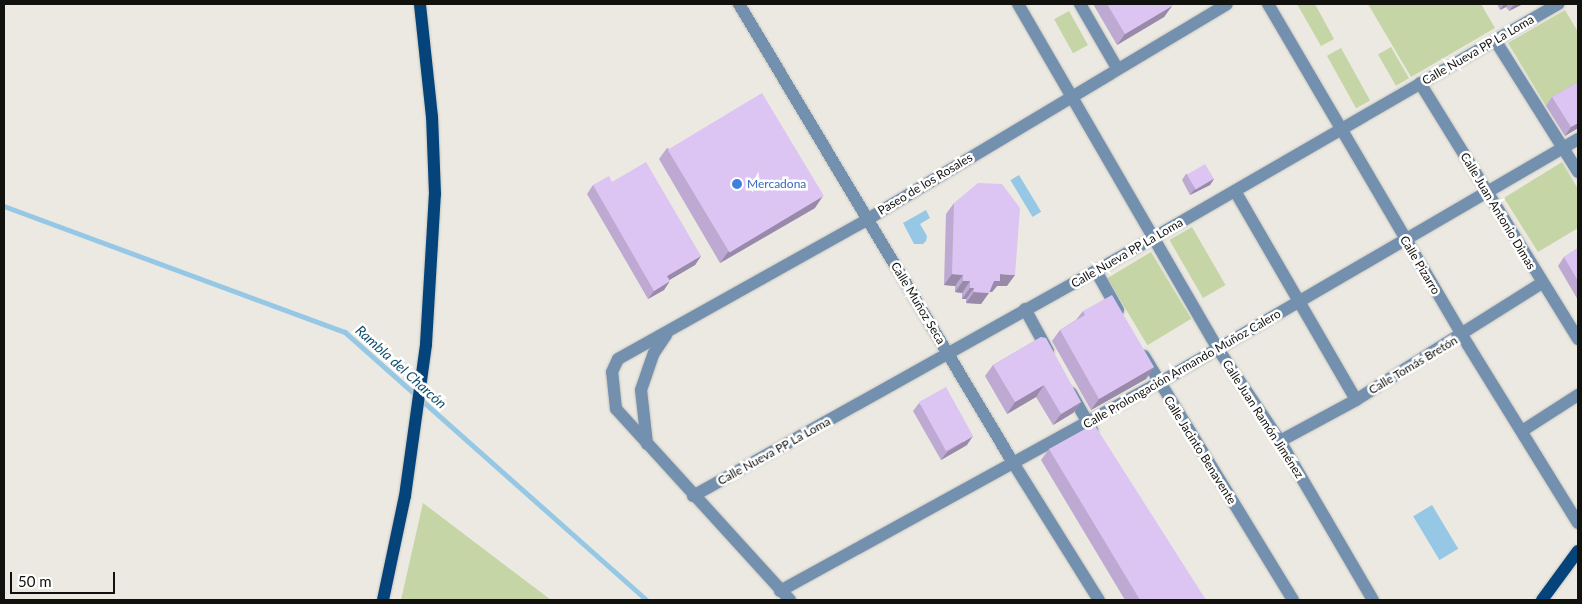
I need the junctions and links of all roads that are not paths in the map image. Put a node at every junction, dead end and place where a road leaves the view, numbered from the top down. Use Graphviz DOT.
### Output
graph roads {
  1 [pos="420,4"];
  2 [pos="739,4"];
  3 [pos="1018,4"];
  4 [pos="1080,4"];
  5 [pos="1227,4"];
  6 [pos="1268,4"];
  7 [pos="1558,4"];
  8 [pos="1495,40"];
  9 [pos="1117,68"];
  10 [pos="1420,83"];
  11 [pos="1072,96"];
  12 [pos="1341,130"];
  13 [pos="1578,138"];
  14 [pos="1562,148"];
  15 [pos="1578,172"];
  16 [pos="1235,191"];
  17 [pos="1488,193"];
  18 [pos="868,219"];
  19 [pos="1155,237"];
  20 [pos="1405,239"];
  21 [pos="1096,271"];
  22 [pos="1542,283"];
  23 [pos="1299,302"];
  24 [pos="1026,309"];
  25 [pos="1125,323"];
  26 [pos="667,333"];
  27 [pos="1462,335"];
  28 [pos="1578,339"];
  29 [pos="1135,340"];
  30 [pos="1218,349"];
  31 [pos="947,353"];
  32 [pos="1054,362"];
  33 [pos="1064,379"];
  34 [pos="1159,383"];
  35 [pos="1578,395"];
  36 [pos="1356,400"];
  37 [pos="1088,423"];
  38 [pos="1522,431"];
  39 [pos="1099,440"];
  40 [pos="1280,441"];
  41 [pos="647,446"];
  42 [pos="1012,461"];
  43 [pos="693,496"];
  44 [pos="1578,523"];
  45 [pos="1578,551"];
  46 [pos="780,591"];
  47 [pos="383,600"];
  48 [pos="790,600"];
  49 [pos="1099,600"];
  50 [pos="1293,600"];
  51 [pos="1373,600"];
  52 [pos="1542,600"];
  1 -- 47 [label="main road"];
  2 -- 18 [label="street, Calle Muñoz Seca"];
  3 -- 11 [label="street, Calle Juan Ramón Jiménez"];
  4 -- 9 [label="street"];
  5 -- 9 [label="street, Paseo de los Rosales"];
  6 -- 12 [label="street, Calle Pizarro"];
  7 -- 8 [label="street, Calle Nueva PP La Loma"];
  8 -- 10 [label="street, Calle Nueva PP La Loma"];
  8 -- 14 [label="street"];
  9 -- 11 [label="street, Paseo de los Rosales"];
  10 -- 12 [label="street, Calle Nueva PP La Loma"];
  10 -- 17 [label="street, Calle Juan Antonio Dimas"];
  11 -- 18 [label="street, Paseo de los Rosales"];
  11 -- 19 [label="street, Calle Juan Ramón Jiménez"];
  12 -- 16 [label="street, Calle Nueva PP La Loma"];
  12 -- 20 [label="street, Calle Pizarro"];
  13 -- 14 [label="street, Calle Prolongación Armando Muñoz Calero"];
  14 -- 15 [label="street"];
  14 -- 17 [label="street, Calle Prolongación Armando Muñoz Calero"];
  16 -- 19 [label="street, Calle Nueva PP La Loma"];
  16 -- 23 [label="street"];
  17 -- 20 [label="street, Calle Prolongación Armando Muñoz Calero"];
  17 -- 22 [label="street, Calle Juan Antonio Dimas"];
  18 -- 26 [label="street, Paseo de los Rosales"];
  18 -- 31 [label="street, Calle Muñoz Seca"];
  19 -- 21 [label="street, Calle Nueva PP La Loma"];
  19 -- 30 [label="street, Calle Juan Ramón Jiménez"];
  20 -- 23 [label="street, Calle Prolongación Armando Muñoz Calero"];
  20 -- 27 [label="street, Calle Pizarro"];
  21 -- 24 [label="street, Calle Nueva PP La Loma"];
  21 -- 25 [label="street"];
  22 -- 27 [label="street, Calle Tomás Bretón"];
  22 -- 28 [label="street, Calle Juan Antonio Dimas"];
  23 -- 30 [label="street, Calle Prolongación Armando Muñoz Calero"];
  23 -- 36 [label="street"];
  24 -- 31 [label="street, Calle Nueva PP La Loma"];
  24 -- 32 [label="street"];
  26 -- 41 [label="street"];
  26 -- 41 [label="street, Paseo de los Rosales"];
  27 -- 36 [label="street, Calle Tomás Bretón"];
  27 -- 38 [label="street, Calle Pizarro"];
  29 -- 34 [label="street, Calle Jacinto Benavente"];
  30 -- 34 [label="street, Calle Prolongación Armando Muñoz Calero"];
  30 -- 40 [label="street, Calle Juan Ramón Jiménez"];
  31 -- 42 [label="street, Calle Muñoz Seca"];
  31 -- 43 [label="street, Calle Nueva PP La Loma"];
  33 -- 37 [label="street"];
  34 -- 37 [label="street, Calle Prolongación Armando Muñoz Calero"];
  34 -- 50 [label="street, Calle Jacinto Benavente"];
  35 -- 38 [label="street"];
  36 -- 40 [label="street, Calle Tomás Bretón"];
  37 -- 39 [label="street"];
  37 -- 42 [label="street, Calle Prolongación Armando Muñoz Calero"];
  38 -- 44 [label="street, Calle Pizarro"];
  40 -- 51 [label="street, Calle Juan Ramón Jiménez"];
  41 -- 43 [label="street"];
  42 -- 46 [label="street, Calle Prolongación Armando Muñoz Calero"];
  42 -- 49 [label="street, Calle Muñoz Seca"];
  43 -- 46 [label="street"];
  45 -- 52 [label="main road"];
  46 -- 48 [label="street"];
}
